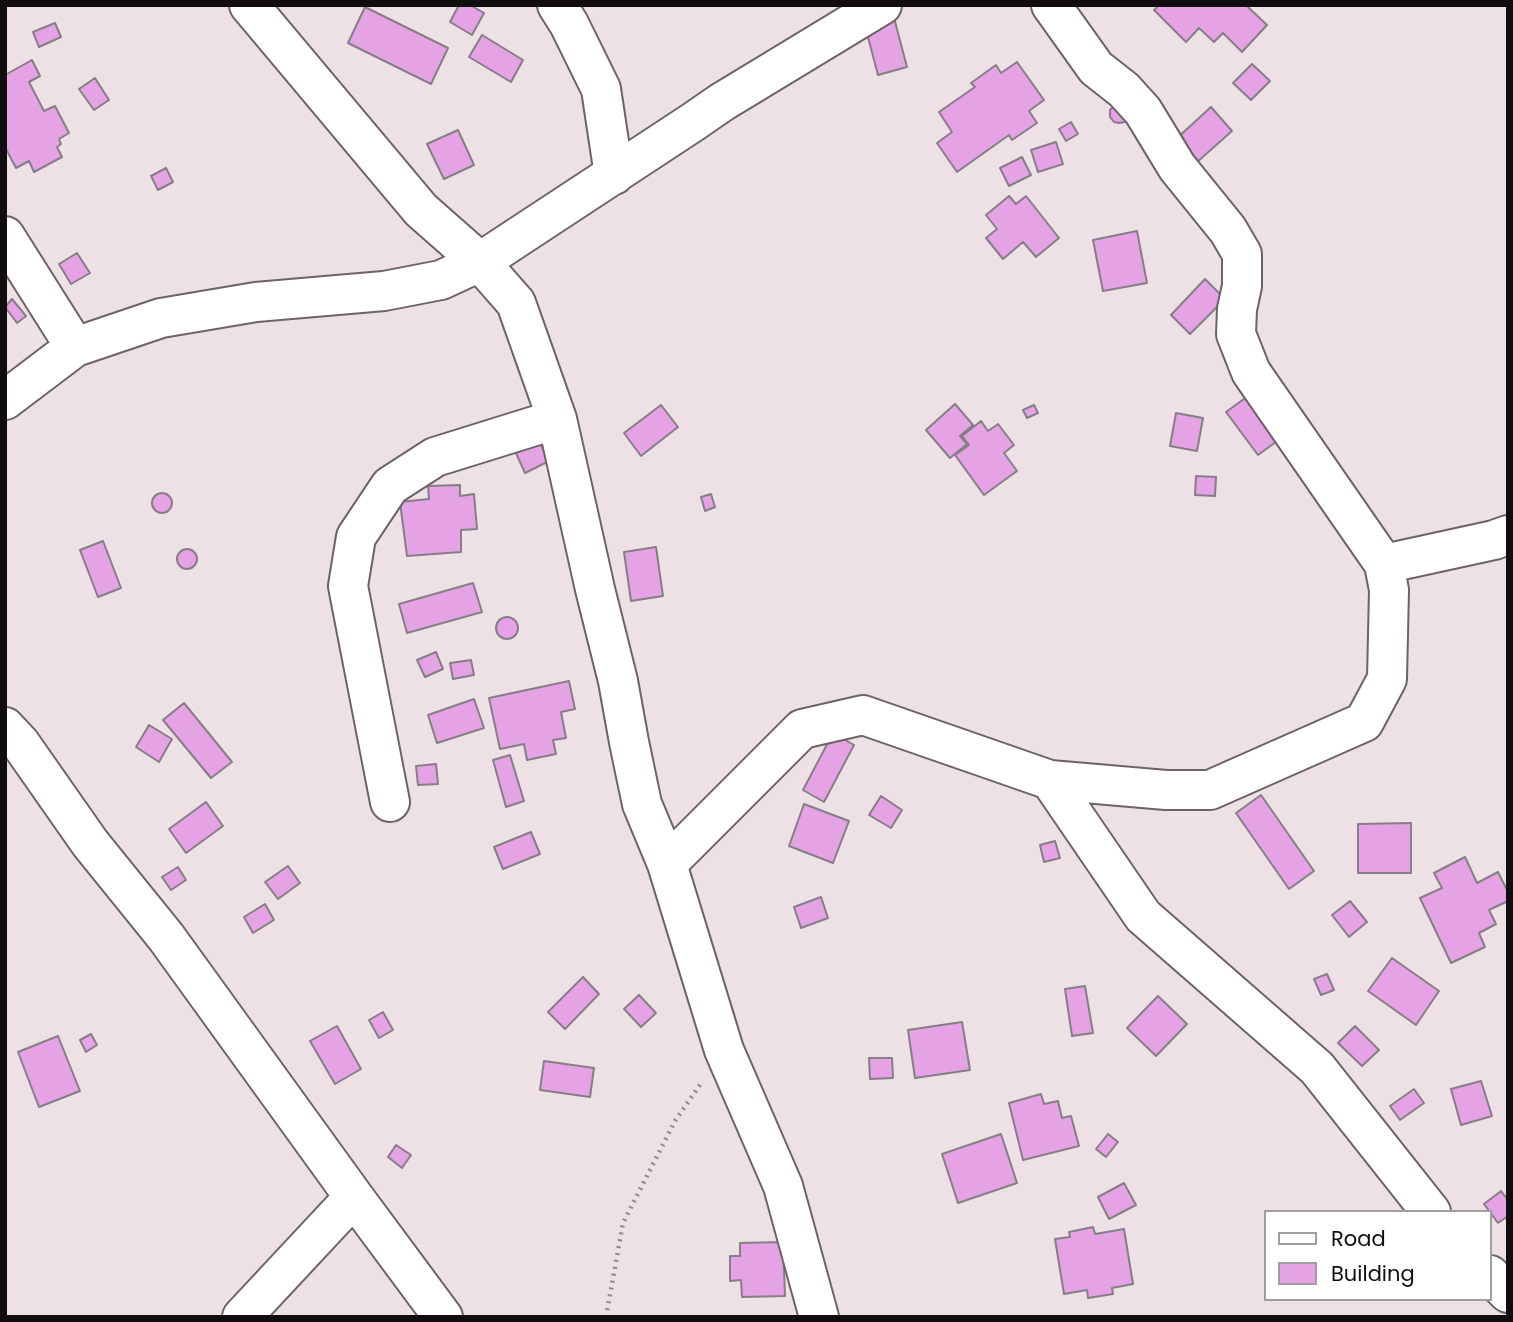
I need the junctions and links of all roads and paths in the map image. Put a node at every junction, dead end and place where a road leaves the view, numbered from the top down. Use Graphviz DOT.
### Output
graph roads {
  1 [pos="249,5"];
  2 [pos="557,5"];
  3 [pos="882,5"];
  4 [pos="1051,5"];
  5 [pos="614,175"];
  6 [pos="5,236"];
  7 [pos="480,262"];
  8 [pos="75,347"];
  9 [pos="5,400"];
  10 [pos="557,419"];
  11 [pos="1508,534"];
  12 [pos="1384,564"];
  13 [pos="5,727"];
  14 [pos="1050,780"];
  15 [pos="390,802"];
  16 [pos="667,864"];
  17 [pos="724,1050"];
  18 [pos="354,1197"];
  19 [pos="1429,1210"];
  20 [pos="1492,1277"];
  21 [pos="1508,1293"];
  22 [pos="242,1317"];
  23 [pos="443,1317"];
  24 [pos="606,1317"];
  25 [pos="819,1317"];
  1 -- 7 [label="street"];
  2 -- 5 [label="street"];
  3 -- 5 [label="street"];
  4 -- 12 [label="street"];
  5 -- 7 [label="street"];
  6 -- 8 [label="street"];
  7 -- 8 [label="street"];
  7 -- 10 [label="street"];
  8 -- 9 [label="street"];
  10 -- 15 [label="street"];
  10 -- 16 [label="street"];
  11 -- 12 [label="street"];
  12 -- 14 [label="street"];
  13 -- 18 [label="street"];
  14 -- 16 [label="street"];
  14 -- 19 [label="street"];
  16 -- 17 [label="street"];
  17 -- 24 [label="path"];
  17 -- 25 [label="street"];
  18 -- 22 [label="street"];
  18 -- 23 [label="street"];
  20 -- 21 [label="street"];
}
